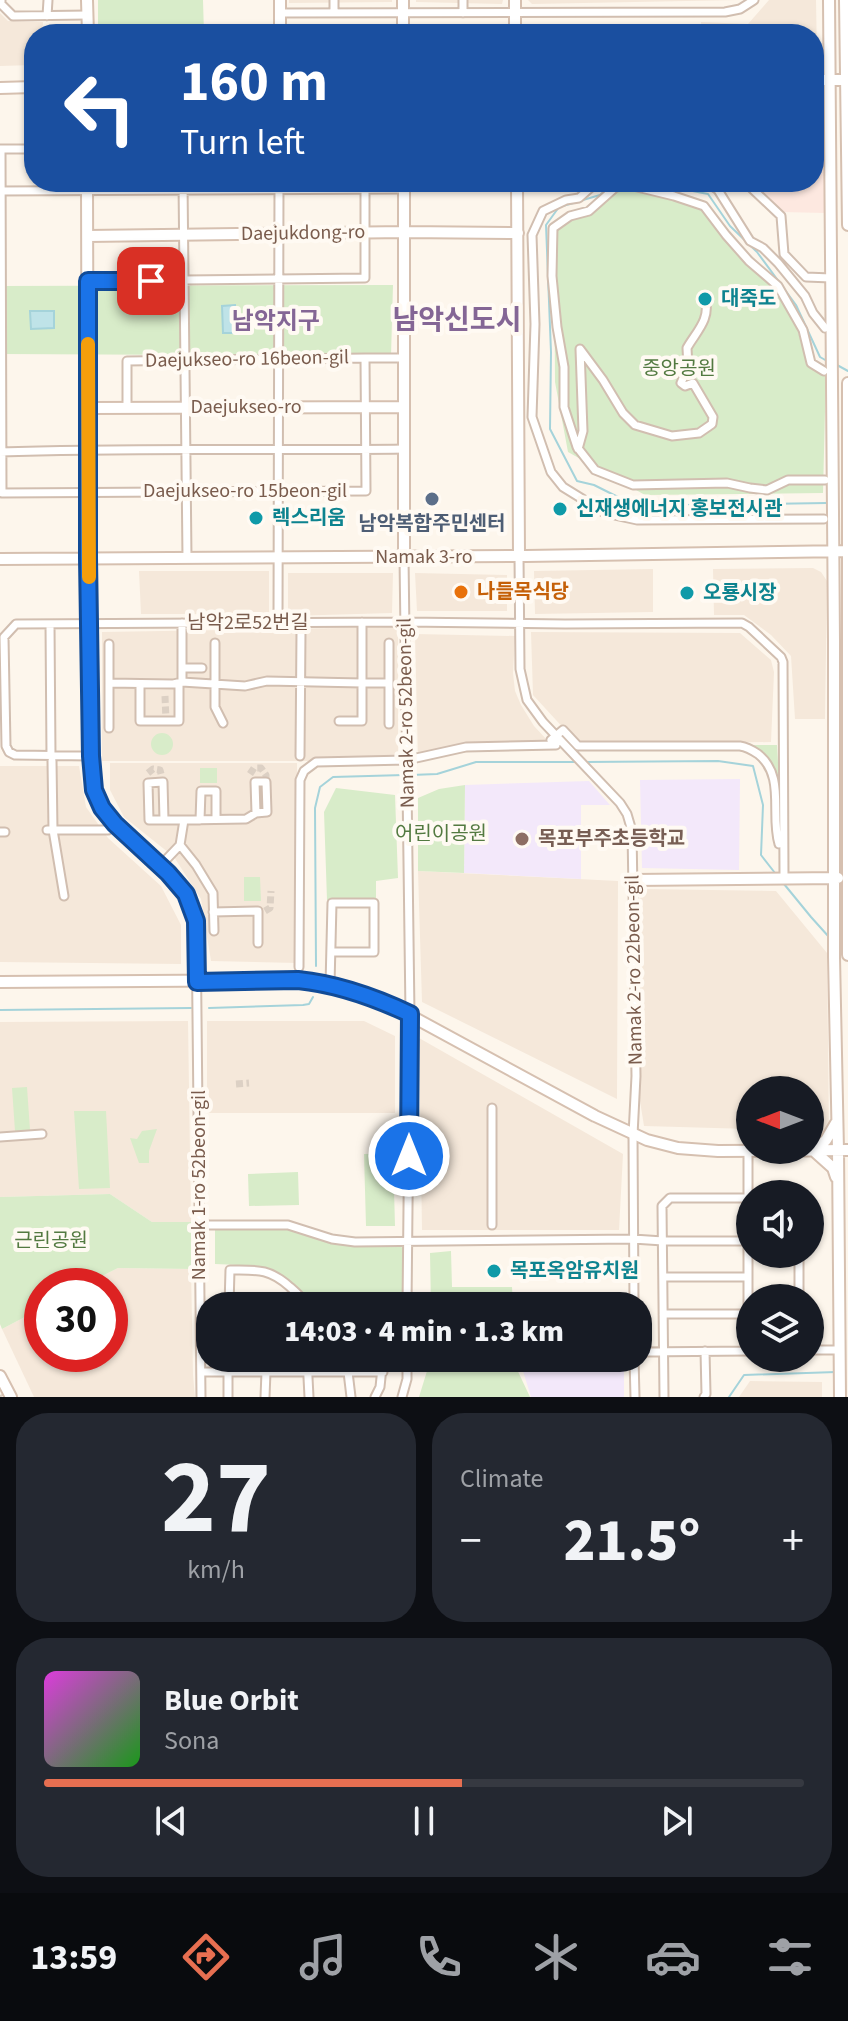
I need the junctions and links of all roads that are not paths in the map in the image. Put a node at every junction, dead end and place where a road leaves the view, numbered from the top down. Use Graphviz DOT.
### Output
graph roads {
  1 [pos="1,0"];
  2 [pos="48,0"];
  3 [pos="87,0"];
  4 [pos="280,0"];
  5 [pos="334,0"];
  6 [pos="403,0"];
  7 [pos="463,0"];
  8 [pos="515,0"];
  9 [pos="754,0"];
  10 [pos="829,0"];
  11 [pos="845,0"];
  12 [pos="280,13"];
  13 [pos="334,13"];
  14 [pos="403,13"];
  15 [pos="463,13"];
  16 [pos="515,14"];
  17 [pos="88,15"];
  18 [pos="846,15"];
  19 [pos="47,16"];
  20 [pos="88,24"];
  21 [pos="280,24"];
  22 [pos="403,24"];
  23 [pos="515,24"];
  24 [pos="824,80"];
  25 [pos="830,80"];
  26 [pos="847,80"];
  27 [pos="24,87"];
  28 [pos="0,88"];
  29 [pos="24,149"];
  30 [pos="24,190"];
  31 [pos="0,191"];
  32 [pos="87,192"];
  33 [pos="183,192"];
  34 [pos="279,192"];
  35 [pos="365,192"];
  36 [pos="404,192"];
  37 [pos="517,192"];
  38 [pos="586,192"];
  39 [pos="610,192"];
  40 [pos="658,192"];
  41 [pos="719,192"];
  42 [pos="756,192"];
  43 [pos="848,225"];
  44 [pos="404,232"];
  45 [pos="365,233"];
  46 [pos="518,233"];
  47 [pos="278,234"];
  48 [pos="183,235"];
  49 [pos="88,236"];
  50 [pos="831,278"];
  51 [pos="277,279"];
  52 [pos="183,280"];
  53 [pos="88,281"];
  54 [pos="705,299"];
  55 [pos="825,328"];
  56 [pos="365,358"];
  57 [pos="404,358"];
  58 [pos="277,359"];
  59 [pos="183,360"];
  60 [pos="828,372"];
  61 [pos="848,384"];
  62 [pos="277,407"];
  63 [pos="366,407"];
  64 [pos="404,407"];
  65 [pos="88,408"];
  66 [pos="127,408"];
  67 [pos="184,408"];
  68 [pos="185,448"];
  69 [pos="88,449"];
  70 [pos="404,449"];
  71 [pos="578,449"];
  72 [pos="277,450"];
  73 [pos="366,450"];
  74 [pos="1,452"];
  75 [pos="825,480"];
  76 [pos="848,486"];
  77 [pos="277,491"];
  78 [pos="186,492"];
  79 [pos="88,493"];
  80 [pos="828,520"];
  81 [pos="848,522"];
  82 [pos="832,551"];
  83 [pos="848,551"];
  84 [pos="519,556"];
  85 [pos="278,557"];
  86 [pos="404,557"];
  87 [pos="88,558"];
  88 [pos="187,558"];
  89 [pos="0,559"];
  90 [pos="278,622"];
  91 [pos="362,622"];
  92 [pos="405,622"];
  93 [pos="182,623"];
  94 [pos="50,624"];
  95 [pos="90,624"];
  96 [pos="519,624"];
  97 [pos="301,631"];
  98 [pos="215,643"];
  99 [pos="389,643"];
  100 [pos="109,644"];
  101 [pos="182,668"];
  102 [pos="202,668"];
  103 [pos="181,682"];
  104 [pos="300,682"];
  105 [pos="109,683"];
  106 [pos="362,683"];
  107 [pos="389,683"];
  108 [pos="140,684"];
  109 [pos="216,685"];
  110 [pos="339,721"];
  111 [pos="223,723"];
  112 [pos="389,724"];
  113 [pos="109,728"];
  114 [pos="557,735"];
  115 [pos="91,756"];
  116 [pos="300,756"];
  117 [pos="51,758"];
  118 [pos="407,760"];
  119 [pos="256,813"];
  120 [pos="216,819"];
  121 [pos="164,820"];
  122 [pos="184,820"];
  123 [pos="200,820"];
  124 [pos="50,830"];
  125 [pos="108,830"];
  126 [pos="779,844"];
  127 [pos="180,845"];
  128 [pos="160,866"];
  129 [pos="783,877"];
  130 [pos="834,878"];
  131 [pos="848,878"];
  132 [pos="633,880"];
  133 [pos="64,896"];
  134 [pos="213,912"];
  135 [pos="214,931"];
  136 [pos="258,943"];
  137 [pos="848,943"];
  138 [pos="332,952"];
  139 [pos="848,955"];
  140 [pos="299,967"];
  141 [pos="0,982"];
  142 [pos="197,982"];
  143 [pos="330,985"];
  144 [pos="410,1014"];
  145 [pos="492,1108"];
  146 [pos="837,1122"];
  147 [pos="42,1134"];
  148 [pos="633,1135"];
  149 [pos="0,1137"];
  150 [pos="824,1142"];
  151 [pos="843,1150"];
  152 [pos="736,1151"];
  153 [pos="824,1160"];
  154 [pos="838,1184"];
  155 [pos="736,1198"];
  156 [pos="200,1225"];
  157 [pos="492,1225"];
  158 [pos="633,1239"];
  159 [pos="663,1241"];
  160 [pos="736,1241"];
  161 [pos="408,1242"];
  162 [pos="748,1268"];
  163 [pos="663,1277"];
  164 [pos="748,1277"];
  165 [pos="748,1284"];
  166 [pos="200,1292"];
  167 [pos="229,1292"];
  168 [pos="294,1292"];
  169 [pos="407,1292"];
  170 [pos="634,1292"];
  171 [pos="663,1314"];
  172 [pos="736,1314"];
  173 [pos="705,1351"];
  174 [pos="736,1351"];
  175 [pos="824,1351"];
  176 [pos="652,1352"];
  177 [pos="664,1352"];
  178 [pos="840,1353"];
  179 [pos="201,1372"];
  180 [pos="228,1372"];
  181 [pos="266,1372"];
  182 [pos="307,1372"];
  183 [pos="348,1372"];
  184 [pos="383,1372"];
  185 [pos="407,1372"];
  186 [pos="634,1372"];
  187 [pos="0,1376"];
  188 [pos="840,1396"];
  189 [pos="11,1397"];
  190 [pos="201,1397"];
  191 [pos="228,1397"];
  192 [pos="265,1397"];
  193 [pos="309,1397"];
  194 [pos="351,1397"];
  195 [pos="375,1397"];
  196 [pos="402,1397"];
  197 [pos="635,1397"];
  198 [pos="664,1397"];
  199 [pos="704,1397"];
  1 -- 19 [label="street"];
  2 -- 19 [label="street"];
  3 -- 17 [label="street"];
  4 -- 12 [label="street"];
  5 -- 13 [label="street"];
  6 -- 14 [label="street"];
  7 -- 15 [label="street"];
  8 -- 16 [label="street"];
  9 -- 16 [label="street"];
  10 -- 25 [label="street"];
  11 -- 18 [label="street"];
  12 -- 13 [label="street"];
  12 -- 21 [label="street"];
  13 -- 14 [label="street"];
  14 -- 15 [label="street"];
  14 -- 22 [label="street"];
  15 -- 16 [label="street"];
  16 -- 23 [label="street"];
  17 -- 19 [label="street"];
  17 -- 20 [label="street"];
  18 -- 26 [label="street"];
  24 -- 25 [label="street"];
  25 -- 26 [label="street"];
  25 -- 50 [label="street"];
  26 -- 43 [label="street"];
  27 -- 28 [label="street"];
  29 -- 31 [label="street"];
  30 -- 31 [label="street"];
  31 -- 74 [label="street"];
  32 -- 49 [label="street"];
  33 -- 48 [label="street"];
  34 -- 47 [label="street"];
  35 -- 45 [label="street"];
  36 -- 44 [label="street"];
  37 -- 46 [label="street"];
  38 -- 80 [label="street"];
  39 -- 71 [label="street"];
  40 -- 60 [label="street"];
  41 -- 55 [label="street"];
  42 -- 50 [label="street"];
  44 -- 45 [label="street, Daejukdong-ro"];
  44 -- 46 [label="street, Daejukdong-ro"];
  44 -- 57 [label="street"];
  45 -- 47 [label="street, Daejukdong-ro"];
  45 -- 51 [label="street"];
  46 -- 84 [label="street"];
  47 -- 48 [label="street, Daejukdong-ro"];
  47 -- 51 [label="street"];
  48 -- 49 [label="street, Daejukdong-ro"];
  48 -- 52 [label="street"];
  49 -- 53 [label="street"];
  50 -- 60 [label="street"];
  51 -- 52 [label="street"];
  51 -- 58 [label="street"];
  52 -- 53 [label="street"];
  52 -- 59 [label="street"];
  53 -- 65 [label="street"];
  54 -- 71 [label="street"];
  56 -- 57 [label="street"];
  56 -- 58 [label="street, Daejukseo-ro 16beon-gil"];
  56 -- 63 [label="street, Daejukseo-ro 16beon-gil"];
  57 -- 64 [label="street"];
  58 -- 59 [label="street, Daejukseo-ro 16beon-gil"];
  58 -- 62 [label="street"];
  59 -- 66 [label="street, Daejukseo-ro 16beon-gil"];
  59 -- 67 [label="street"];
  60 -- 80 [label="street"];
  61 -- 76 [label="street"];
  62 -- 63 [label="street, Daejukseo-ro"];
  62 -- 67 [label="street, Daejukseo-ro"];
  62 -- 72 [label="street"];
  63 -- 64 [label="street, Daejukseo-ro"];
  63 -- 73 [label="street, Daejukseo-ro 15beon-gil"];
  64 -- 70 [label="street"];
  65 -- 66 [label="street, Daejukseo-ro"];
  65 -- 69 [label="street"];
  66 -- 67 [label="street, Daejukseo-ro"];
  67 -- 68 [label="street"];
  68 -- 69 [label="street"];
  68 -- 72 [label="street"];
  68 -- 78 [label="street"];
  69 -- 74 [label="street"];
  69 -- 79 [label="street"];
  70 -- 73 [label="street"];
  70 -- 86 [label="street"];
  71 -- 75 [label="street"];
  72 -- 73 [label="street"];
  72 -- 77 [label="street"];
  73 -- 77 [label="street, Daejukseo-ro 15beon-gil"];
  74 -- 79 [label="street, Daejukseo-ro 15beon-gil"];
  76 -- 81 [label="street"];
  77 -- 78 [label="street, Daejukseo-ro 15beon-gil"];
  77 -- 85 [label="street"];
  78 -- 79 [label="street, Daejukseo-ro 15beon-gil"];
  78 -- 88 [label="street"];
  79 -- 87 [label="street"];
  80 -- 82 [label="street"];
  81 -- 83 [label="street"];
  82 -- 83 [label="street, Namak 3-ro"];
  82 -- 84 [label="street, Namak 3-ro"];
  82 -- 130 [label="street"];
  83 -- 131 [label="street"];
  84 -- 86 [label="street, Namak 3-ro"];
  84 -- 96 [label="street, Namak 2-ro 22beon-gil"];
  85 -- 86 [label="street, Namak 3-ro"];
  85 -- 88 [label="street, Namak 3-ro"];
  85 -- 90 [label="street"];
  86 -- 92 [label="street, Namak 2-ro 52beon-gil"];
  87 -- 88 [label="street, Namak 3-ro"];
  87 -- 89 [label="street, Namak 3-ro"];
  87 -- 95 [label="street"];
  90 -- 91 [label="street, 남악2로52번길"];
  90 -- 93 [label="street, 남악2로52번길"];
  91 -- 92 [label="street, 남악2로52번길"];
  91 -- 106 [label="street"];
  92 -- 96 [label="street, 남악2로52번길"];
  92 -- 118 [label="street, Namak 2-ro 52beon-gil"];
  93 -- 95 [label="street, 남악2로52번길"];
  93 -- 101 [label="street"];
  94 -- 95 [label="street, 남악2로52번길"];
  94 -- 117 [label="street"];
  94 -- 117 [label="street, 남악2로52번길"];
  95 -- 115 [label="street"];
  96 -- 114 [label="street, Namak 2-ro 22beon-gil"];
  96 -- 129 [label="street, 남악2로52번길"];
  97 -- 104 [label="street"];
  98 -- 109 [label="street"];
  99 -- 107 [label="street"];
  100 -- 105 [label="street"];
  101 -- 102 [label="street"];
  101 -- 103 [label="street"];
  103 -- 108 [label="street"];
  103 -- 108 [label="street"];
  103 -- 109 [label="street"];
  104 -- 106 [label="street"];
  104 -- 109 [label="street"];
  104 -- 116 [label="street"];
  105 -- 108 [label="street"];
  105 -- 113 [label="street"];
  106 -- 107 [label="street"];
  106 -- 110 [label="street"];
  107 -- 112 [label="street"];
  109 -- 111 [label="street"];
  114 -- 118 [label="street"];
  114 -- 126 [label="street"];
  114 -- 132 [label="street, Namak 2-ro 22beon-gil"];
  115 -- 117 [label="street, 남악2로52번길"];
  115 -- 128 [label="street"];
  117 -- 124 [label="street"];
  118 -- 140 [label="street"];
  118 -- 144 [label="street, Namak 2-ro 52beon-gil"];
  119 -- 120 [label="street"];
  120 -- 123 [label="street"];
  120 -- 123 [label="street"];
  121 -- 121 [label="street"];
  121 -- 122 [label="street"];
  122 -- 123 [label="street"];
  122 -- 127 [label="street"];
  124 -- 125 [label="street"];
  124 -- 133 [label="street"];
  127 -- 128 [label="street"];
  127 -- 134 [label="street"];
  128 -- 142 [label="street"];
  129 -- 130 [label="street"];
  129 -- 132 [label="street"];
  130 -- 131 [label="street"];
  130 -- 146 [label="street"];
  131 -- 137 [label="street"];
  132 -- 148 [label="street, Namak 2-ro 22beon-gil"];
  134 -- 135 [label="street"];
  134 -- 136 [label="street"];
  137 -- 139 [label="street"];
  138 -- 138 [label="street"];
  138 -- 143 [label="street"];
  141 -- 142 [label="street"];
  142 -- 143 [label="street"];
  142 -- 156 [label="street, Namak 1-ro 52beon-gil"];
  143 -- 144 [label="street"];
  144 -- 148 [label="street"];
  144 -- 161 [label="street, Namak 2-ro 52beon-gil"];
  145 -- 157 [label="street"];
  146 -- 150 [label="street"];
  146 -- 151 [label="street"];
  147 -- 149 [label="street"];
  148 -- 152 [label="street"];
  148 -- 158 [label="street, Namak 2-ro 22beon-gil"];
  151 -- 154 [label="street"];
  153 -- 154 [label="street"];
  154 -- 178 [label="street"];
  155 -- 159 [label="street"];
  156 -- 161 [label="street"];
  156 -- 166 [label="street, Namak 1-ro 52beon-gil"];
  158 -- 159 [label="street"];
  158 -- 161 [label="street"];
  158 -- 170 [label="street, Namak 2-ro 22beon-gil"];
  159 -- 160 [label="street"];
  159 -- 163 [label="street"];
  161 -- 169 [label="street, Namak 2-ro 52beon-gil"];
  162 -- 164 [label="street"];
  163 -- 164 [label="street"];
  163 -- 171 [label="street"];
  164 -- 165 [label="street"];
  167 -- 168 [label="street"];
  171 -- 172 [label="street"];
  171 -- 177 [label="street"];
  173 -- 174 [label="street"];
  173 -- 177 [label="street"];
  173 -- 199 [label="street"];
  175 -- 178 [label="street"];
  176 -- 177 [label="street"];
  177 -- 198 [label="street"];
  178 -- 188 [label="street"];
  179 -- 190 [label="street, Namak 1-ro 52beon-gil"];
  180 -- 191 [label="street"];
  181 -- 192 [label="street"];
  182 -- 193 [label="street"];
  183 -- 194 [label="street"];
  184 -- 195 [label="street"];
  185 -- 196 [label="street"];
  186 -- 197 [label="street"];
  187 -- 189 [label="street"];
}
